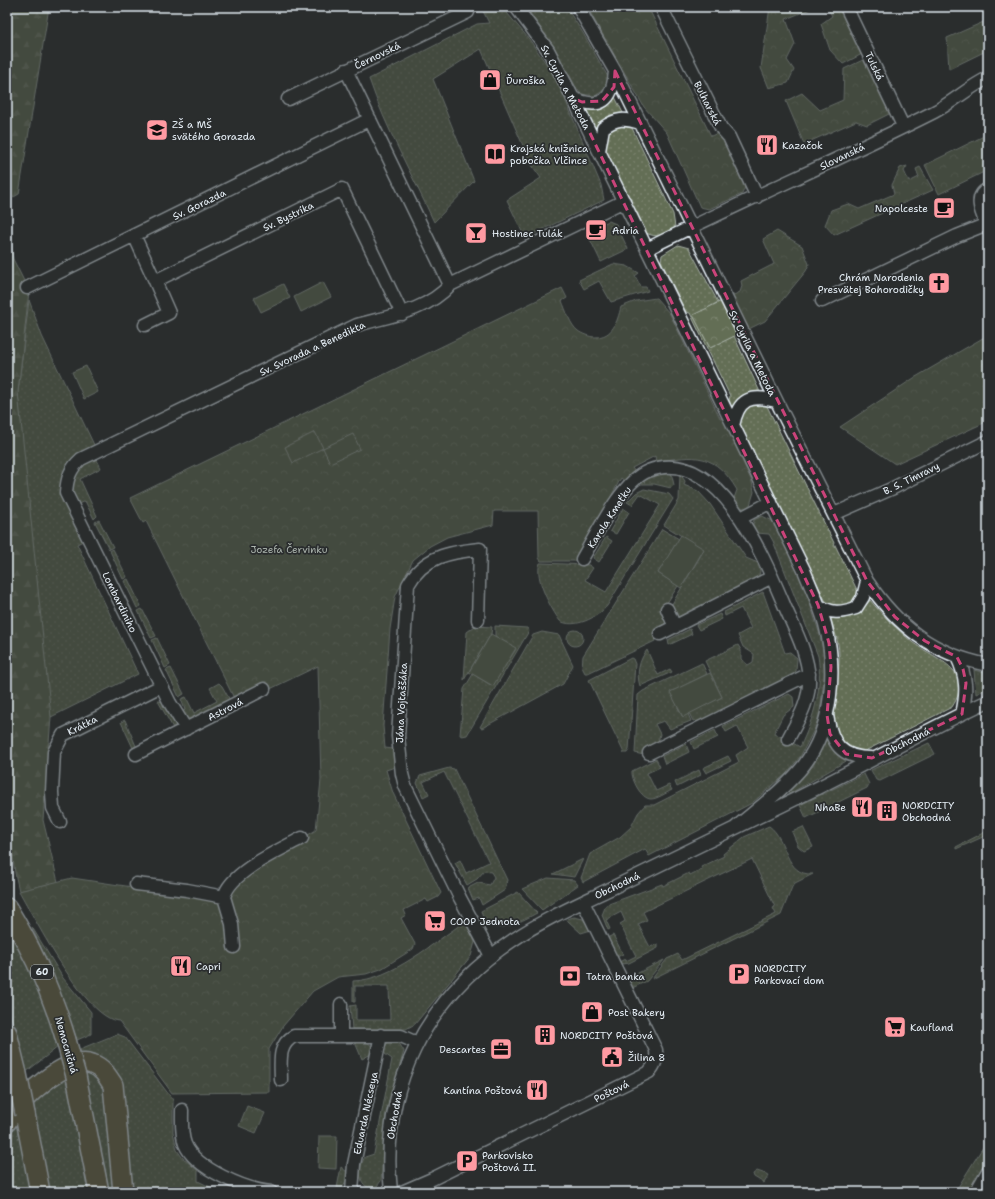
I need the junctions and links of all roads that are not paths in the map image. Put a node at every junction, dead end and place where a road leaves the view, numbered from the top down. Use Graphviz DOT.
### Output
graph roads {
  1 [pos="516,7"];
  2 [pos="661,7"];
  3 [pos="846,7"];
  4 [pos="580,9"];
  5 [pos="468,12"];
  6 [pos="346,70"];
  7 [pos="614,71"];
  8 [pos="988,78"];
  9 [pos="573,98"];
  10 [pos="288,99"];
  11 [pos="370,119"];
  12 [pos="640,123"];
  13 [pos="903,126"];
  14 [pos="599,151"];
  15 [pos="988,188"];
  16 [pos="757,197"];
  17 [pos="624,201"];
  18 [pos="691,226"];
  19 [pos="987,226"];
  20 [pos="134,235"];
  21 [pos="647,249"];
  22 [pos="155,281"];
  23 [pos="450,285"];
  24 [pos="28,288"];
  25 [pos="822,301"];
  26 [pos="402,314"];
  27 [pos="145,325"];
  28 [pos="776,401"];
  29 [pos="734,426"];
  30 [pos="988,441"];
  31 [pos="69,472"];
  32 [pos="771,502"];
  33 [pos="834,514"];
  34 [pos="741,518"];
  35 [pos="582,559"];
  36 [pos="772,578"];
  37 [pos="867,581"];
  38 [pos="818,605"];
  39 [pos="667,609"];
  40 [pos="478,620"];
  41 [pos="674,627"];
  42 [pos="660,634"];
  43 [pos="957,657"];
  44 [pos="988,665"];
  45 [pos="809,674"];
  46 [pos="161,686"];
  47 [pos="264,689"];
  48 [pos="988,701"];
  49 [pos="962,714"];
  50 [pos="826,715"];
  51 [pos="186,729"];
  52 [pos="788,739"];
  53 [pos="649,753"];
  54 [pos="136,754"];
  55 [pos="872,758"];
  56 [pos="60,822"];
  57 [pos="734,828"];
  58 [pos="302,838"];
  59 [pos="136,884"];
  60 [pos="224,897"];
  61 [pos="583,902"];
  62 [pos="7,908"];
  63 [pos="234,947"];
  64 [pos="491,956"];
  65 [pos="341,1004"];
  66 [pos="7,1033"];
  67 [pos="341,1035"];
  68 [pos="381,1035"];
  69 [pos="417,1043"];
  70 [pos="281,1080"];
  71 [pos="182,1110"];
  72 [pos="7,1121"];
  73 [pos="988,1171"];
  74 [pos="38,1189"];
  75 [pos="99,1192"];
  76 [pos="124,1192"];
  77 [pos="271,1192"];
  78 [pos="352,1192"];
  79 [pos="391,1192"];
  80 [pos="402,1192"];
  81 [pos="976,1192"];
  1 -- 9 [label="street, Sv. Cyrila a Metoda"];
  2 -- 16 [label="street, Bulharská"];
  3 -- 13 [label="street, Tulská"];
  4 -- 7 [label="street, Sv. Cyrila a Metoda"];
  5 -- 6 [label="street, Černovská"];
  6 -- 10 [label="street, Černovská"];
  6 -- 11 [label="street"];
  7 -- 9 [label="street"];
  7 -- 12 [label="street, Sv. Cyrila a Metoda"];
  8 -- 13 [label="street, Slovanská"];
  9 -- 14 [label="street, Sv. Cyrila a Metoda"];
  11 -- 20 [label="street, Sv. Gorazda"];
  11 -- 23 [label="street"];
  12 -- 14 [label="street, Sv. Cyrila a Metoda"];
  12 -- 18 [label="street, Sv. Cyrila a Metoda"];
  13 -- 16 [label="street, Slovanská"];
  14 -- 17 [label="street, Sv. Cyrila a Metoda"];
  15 -- 19 [label="street"];
  16 -- 18 [label="street, Slovanská"];
  17 -- 21 [label="street, Sv. Cyrila a Metoda"];
  17 -- 23 [label="street, Sv. Svorada a Benedikta"];
  18 -- 21 [label="street, Slovanská"];
  18 -- 28 [label="street, Sv. Cyrila a Metoda"];
  19 -- 25 [label="street"];
  20 -- 22 [label="street"];
  20 -- 24 [label="street, Sv. Gorazda"];
  21 -- 29 [label="street, Sv. Cyrila a Metoda"];
  22 -- 26 [label="street, Sv. Bystríka"];
  22 -- 27 [label="street"];
  23 -- 26 [label="street, Sv. Svorada a Benedikta"];
  26 -- 31 [label="street, Sv. Svorada a Benedikta"];
  28 -- 29 [label="street"];
  28 -- 33 [label="street, Sv. Cyrila a Metoda"];
  29 -- 32 [label="street, Sv. Cyrila a Metoda"];
  30 -- 33 [label="street, B. S. Timravy"];
  31 -- 46 [label="street, Lombardiniho"];
  32 -- 34 [label="street"];
  32 -- 38 [label="street, Sv. Cyrila a Metoda"];
  33 -- 37 [label="street, Sv. Cyrila a Metoda"];
  34 -- 35 [label="street, Karola Kmeťku"];
  34 -- 36 [label="street, Karola Kmeťku"];
  36 -- 41 [label="street"];
  36 -- 45 [label="street, Karola Kmeťku"];
  37 -- 38 [label="street"];
  37 -- 43 [label="street, Sv. Cyrila a Metoda"];
  38 -- 50 [label="street, Sv. Cyrila a Metoda"];
  39 -- 41 [label="street"];
  40 -- 64 [label="street, Jána Vojtaššáka"];
  41 -- 42 [label="street"];
  43 -- 44 [label="street, Sv. Cyrila a Metoda"];
  43 -- 49 [label="street"];
  45 -- 52 [label="street, Karola Kmeťku"];
  45 -- 53 [label="street"];
  46 -- 51 [label="street, Lombardiniho"];
  46 -- 56 [label="street, Krátka"];
  47 -- 51 [label="street, Astrová"];
  48 -- 49 [label="street, Obchodná"];
  49 -- 55 [label="street, Obchodná"];
  50 -- 55 [label="street, Sv. Cyrila a Metoda"];
  50 -- 57 [label="street, Sv. Cyrila a Metoda"];
  51 -- 54 [label="street, Astrová"];
  55 -- 57 [label="street, Obchodná"];
  57 -- 61 [label="street, Obchodná"];
  58 -- 60 [label="street"];
  59 -- 60 [label="street"];
  60 -- 63 [label="street"];
  61 -- 64 [label="street, Obchodná"];
  61 -- 80 [label="street, Poštová"];
  62 -- 75 [label="main road, Nemocničná / 60, bridge"];
  64 -- 69 [label="street, Obchodná"];
  65 -- 67 [label="street"];
  66 -- 74 [label="main road, bridge"];
  67 -- 68 [label="street"];
  67 -- 70 [label="street"];
  68 -- 69 [label="street"];
  68 -- 78 [label="street, Eduarda Nécseya"];
  69 -- 79 [label="street, Obchodná"];
  71 -- 77 [label="street"];
  72 -- 76 [label="main road"];
  73 -- 81 [label="street"];
}
